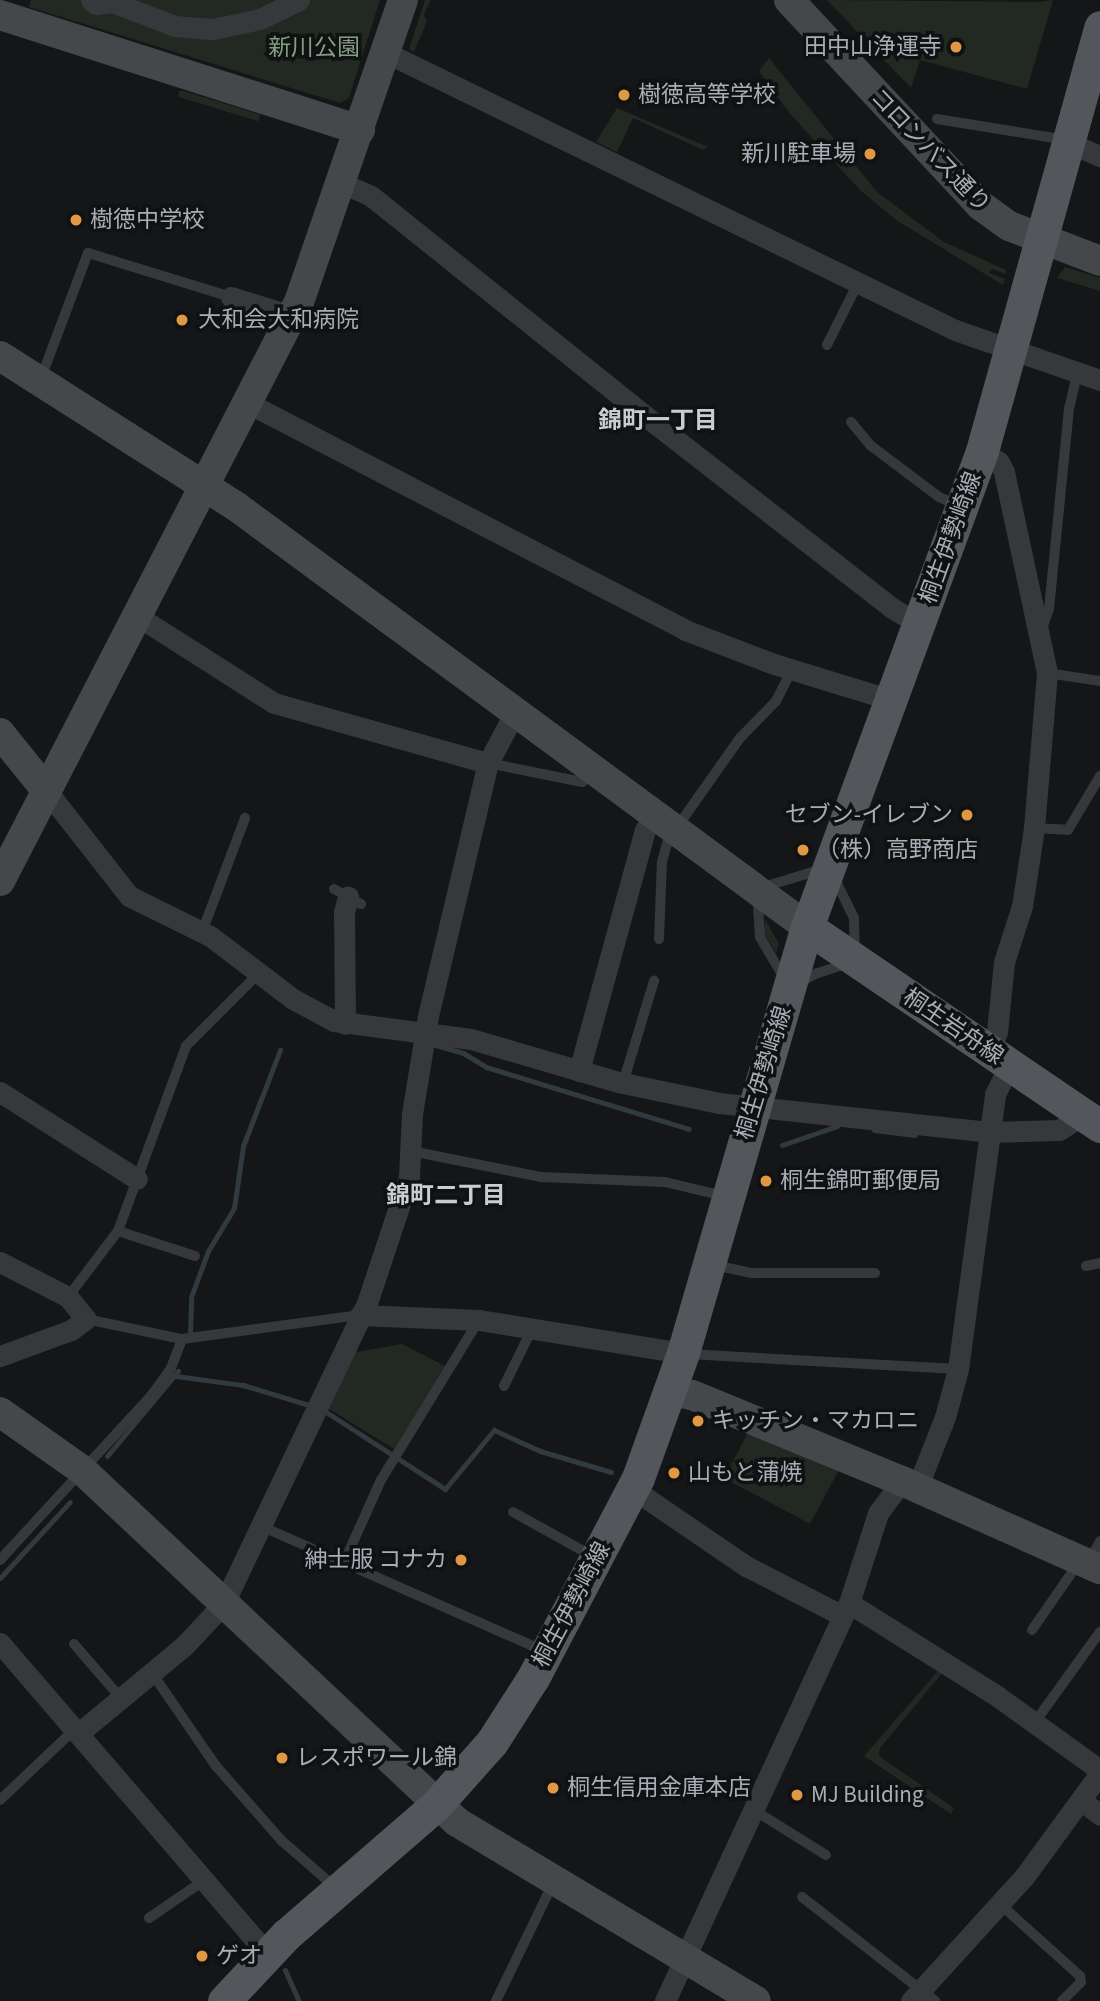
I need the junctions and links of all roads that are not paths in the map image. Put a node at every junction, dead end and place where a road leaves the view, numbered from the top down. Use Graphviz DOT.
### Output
graph roads {
  1 [pos="91,0"];
  2 [pos="299,0"];
  3 [pos="402,0"];
  4 [pos="789,0"];
  5 [pos="0,15"];
  6 [pos="1100,27"];
  7 [pos="385,52"];
  8 [pos="937,119"];
  9 [pos="360,130"];
  10 [pos="1068,142"];
  11 [pos="1100,156"];
  12 [pos="342,183"];
  13 [pos="1039,240"];
  14 [pos="1100,261"];
  15 [pos="858,283"];
  16 [pos="231,297"];
  17 [pos="292,316"];
  18 [pos="827,345"];
  19 [pos="1012,349"];
  20 [pos="0,356"];
  21 [pos="1078,371"];
  22 [pos="1100,380"];
  23 [pos="39,381"];
  24 [pos="246,402"];
  25 [pos="850,422"];
  26 [pos="982,452"];
  27 [pos="202,484"];
  28 [pos="963,507"];
  29 [pos="139,617"];
  30 [pos="919,624"];
  31 [pos="1040,634"];
  32 [pos="792,669"];
  33 [pos="1047,673"];
  34 [pos="1100,681"];
  35 [pos="892,700"];
  36 [pos="515,712"];
  37 [pos="0,733"];
  38 [pos="488,763"];
  39 [pos="597,771"];
  40 [pos="1100,776"];
  41 [pos="46,790"];
  42 [pos="245,818"];
  43 [pos="666,822"];
  44 [pos="1034,828"];
  45 [pos="829,867"];
  46 [pos="0,881"];
  47 [pos="757,889"];
  48 [pos="348,897"];
  49 [pos="807,927"];
  50 [pos="202,932"];
  51 [pos="659,939"];
  52 [pos="855,961"];
  53 [pos="259,973"];
  54 [pos="654,981"];
  55 [pos="790,988"];
  56 [pos="345,1024"];
  57 [pos="425,1035"];
  58 [pos="999,1059"];
  59 [pos="579,1071"];
  60 [pos="622,1083"];
  61 [pos="0,1092"];
  62 [pos="754,1105"];
  63 [pos="1092,1120"];
  64 [pos="991,1132"];
  65 [pos="411,1151"];
  66 [pos="137,1179"];
  67 [pos="727,1197"];
  68 [pos="118,1231"];
  69 [pos="195,1256"];
  70 [pos="0,1262"];
  71 [pos="709,1263"];
  72 [pos="1100,1263"];
  73 [pos="1086,1266"];
  74 [pos="875,1273"];
  75 [pos="68,1297"];
  76 [pos="360,1315"];
  77 [pos="86,1319"];
  78 [pos="479,1320"];
  79 [pos="533,1327"];
  80 [pos="182,1339"];
  81 [pos="683,1353"];
  82 [pos="0,1356"];
  83 [pos="958,1369"];
  84 [pos="504,1386"];
  85 [pos="671,1391"];
  86 [pos="0,1412"];
  87 [pos="82,1470"];
  88 [pos="909,1485"];
  89 [pos="633,1489"];
  90 [pos="513,1512"];
  91 [pos="263,1527"];
  92 [pos="597,1558"];
  93 [pos="1092,1558"];
  94 [pos="0,1560"];
  95 [pos="345,1560"];
  96 [pos="224,1603"];
  97 [pos="846,1609"];
  98 [pos="1032,1630"];
  99 [pos="1100,1632"];
  100 [pos="0,1643"];
  101 [pos="74,1644"];
  102 [pos="547,1652"];
  103 [pos="152,1673"];
  104 [pos="119,1696"];
  105 [pos="1035,1722"];
  106 [pos="77,1731"];
  107 [pos="1100,1772"];
  108 [pos="0,1800"];
  109 [pos="1081,1800"];
  110 [pos="436,1805"];
  111 [pos="752,1809"];
  112 [pos="1100,1815"];
  113 [pos="826,1855"];
  114 [pos="555,1879"];
  115 [pos="203,1881"];
  116 [pos="337,1889"];
  117 [pos="802,1897"];
  118 [pos="1000,1905"];
  119 [pos="149,1918"];
  120 [pos="267,1953"];
  121 [pos="684,1957"];
  122 [pos="922,1998"];
  123 [pos="224,2001"];
  124 [pos="496,2001"];
  125 [pos="664,2001"];
  126 [pos="755,2001"];
  127 [pos="1062,2001"];
  1 -- 2 [label="street"];
  3 -- 7 [label="street"];
  4 -- 13 [label="street, コロンバス通り"];
  5 -- 9 [label="street"];
  6 -- 10 [label="main road, 桐生伊勢崎線"];
  7 -- 9 [label="street"];
  7 -- 15 [label="street"];
  8 -- 10 [label="lane"];
  9 -- 12 [label="street"];
  10 -- 11 [label="street"];
  10 -- 13 [label="main road, 桐生伊勢崎線"];
  12 -- 17 [label="street"];
  12 -- 30 [label="street"];
  13 -- 14 [label="street, コロンバス通り"];
  13 -- 19 [label="main road, 桐生伊勢崎線"];
  15 -- 18 [label="lane"];
  15 -- 19 [label="street"];
  16 -- 17 [label="street"];
  16 -- 23 [label="lane"];
  17 -- 24 [label="street"];
  19 -- 21 [label="street"];
  19 -- 26 [label="main road, 桐生伊勢崎線"];
  20 -- 23 [label="street"];
  21 -- 22 [label="street"];
  21 -- 31 [label="lane"];
  23 -- 27 [label="street"];
  24 -- 27 [label="street"];
  24 -- 32 [label="street"];
  25 -- 28 [label="lane"];
  26 -- 28 [label="main road, 桐生伊勢崎線"];
  26 -- 31 [label="street"];
  27 -- 29 [label="street"];
  27 -- 36 [label="street"];
  28 -- 30 [label="main road, 桐生伊勢崎線"];
  29 -- 38 [label="street"];
  29 -- 41 [label="street"];
  30 -- 35 [label="main road, 桐生伊勢崎線"];
  31 -- 33 [label="street"];
  32 -- 35 [label="street"];
  32 -- 43 [label="lane"];
  33 -- 34 [label="lane"];
  33 -- 44 [label="street"];
  35 -- 45 [label="main road, 桐生伊勢崎線"];
  36 -- 38 [label="street"];
  36 -- 39 [label="street"];
  37 -- 41 [label="street"];
  38 -- 39 [label="lane"];
  38 -- 57 [label="street"];
  39 -- 43 [label="street"];
  40 -- 44 [label="lane"];
  41 -- 46 [label="street"];
  41 -- 50 [label="street"];
  42 -- 50 [label="lane"];
  43 -- 47 [label="street"];
  43 -- 51 [label="lane"];
  43 -- 59 [label="street"];
  44 -- 58 [label="street"];
  45 -- 47 [label="lane"];
  45 -- 49 [label="main road, 桐生伊勢崎線"];
  45 -- 52 [label="lane"];
  47 -- 49 [label="street"];
  47 -- 55 [label="lane"];
  48 -- 56 [label="street"];
  49 -- 52 [label="main road, 桐生岩舟線"];
  49 -- 55 [label="main road, 桐生伊勢崎線"];
  50 -- 53 [label="street"];
  52 -- 55 [label="lane"];
  52 -- 58 [label="main road, 桐生岩舟線"];
  53 -- 56 [label="street"];
  53 -- 66 [label="lane"];
  54 -- 60 [label="lane"];
  55 -- 62 [label="main road, 桐生伊勢崎線"];
  56 -- 57 [label="street"];
  57 -- 59 [label="street"];
  57 -- 65 [label="street"];
  58 -- 63 [label="main road, 桐生岩舟線"];
  58 -- 64 [label="street"];
  59 -- 60 [label="street"];
  60 -- 62 [label="street"];
  61 -- 66 [label="street"];
  62 -- 64 [label="street"];
  62 -- 67 [label="main road, 桐生伊勢崎線"];
  63 -- 64 [label="street"];
  64 -- 83 [label="street"];
  65 -- 67 [label="lane"];
  65 -- 76 [label="street"];
  66 -- 68 [label="lane"];
  67 -- 71 [label="main road, 桐生伊勢崎線"];
  68 -- 69 [label="lane"];
  68 -- 75 [label="lane"];
  70 -- 75 [label="street"];
  71 -- 74 [label="lane"];
  71 -- 81 [label="main road, 桐生伊勢崎線"];
  72 -- 73 [label="lane"];
  75 -- 77 [label="street"];
  76 -- 78 [label="street"];
  76 -- 80 [label="lane"];
  76 -- 91 [label="street"];
  77 -- 80 [label="lane"];
  77 -- 82 [label="street"];
  78 -- 79 [label="street"];
  78 -- 95 [label="lane"];
  79 -- 81 [label="street"];
  79 -- 84 [label="lane"];
  80 -- 87 [label="lane"];
  81 -- 83 [label="lane"];
  81 -- 85 [label="main road, 桐生伊勢崎線"];
  83 -- 88 [label="street"];
  85 -- 88 [label="street"];
  85 -- 89 [label="main road, 桐生伊勢崎線"];
  86 -- 87 [label="street"];
  87 -- 94 [label="lane"];
  87 -- 96 [label="street"];
  88 -- 93 [label="street"];
  88 -- 97 [label="street"];
  89 -- 92 [label="main road, 桐生伊勢崎線"];
  89 -- 97 [label="street"];
  90 -- 92 [label="lane"];
  91 -- 95 [label="lane"];
  91 -- 96 [label="street"];
  92 -- 102 [label="main road, 桐生伊勢崎線"];
  93 -- 98 [label="lane"];
  95 -- 102 [label="lane"];
  96 -- 103 [label="street"];
  96 -- 110 [label="street"];
  97 -- 105 [label="street"];
  97 -- 111 [label="street"];
  99 -- 105 [label="lane"];
  100 -- 106 [label="street"];
  101 -- 104 [label="lane"];
  102 -- 110 [label="main road, 桐生伊勢崎線"];
  103 -- 104 [label="street"];
  103 -- 116 [label="lane"];
  104 -- 106 [label="street"];
  105 -- 107 [label="street"];
  106 -- 108 [label="lane"];
  106 -- 115 [label="street"];
  107 -- 109 [label="street"];
  109 -- 112 [label="street"];
  109 -- 118 [label="street"];
  110 -- 114 [label="street"];
  110 -- 116 [label="main road, 桐生伊勢崎線"];
  111 -- 113 [label="lane"];
  111 -- 121 [label="street"];
  114 -- 121 [label="street"];
  114 -- 124 [label="lane"];
  115 -- 119 [label="lane"];
  115 -- 120 [label="street"];
  116 -- 120 [label="main road, 桐生伊勢崎線"];
  117 -- 122 [label="lane"];
  118 -- 122 [label="street"];
  118 -- 127 [label="lane"];
  120 -- 123 [label="main road, 桐生伊勢崎線"];
  121 -- 125 [label="street"];
  121 -- 126 [label="street"];
}
